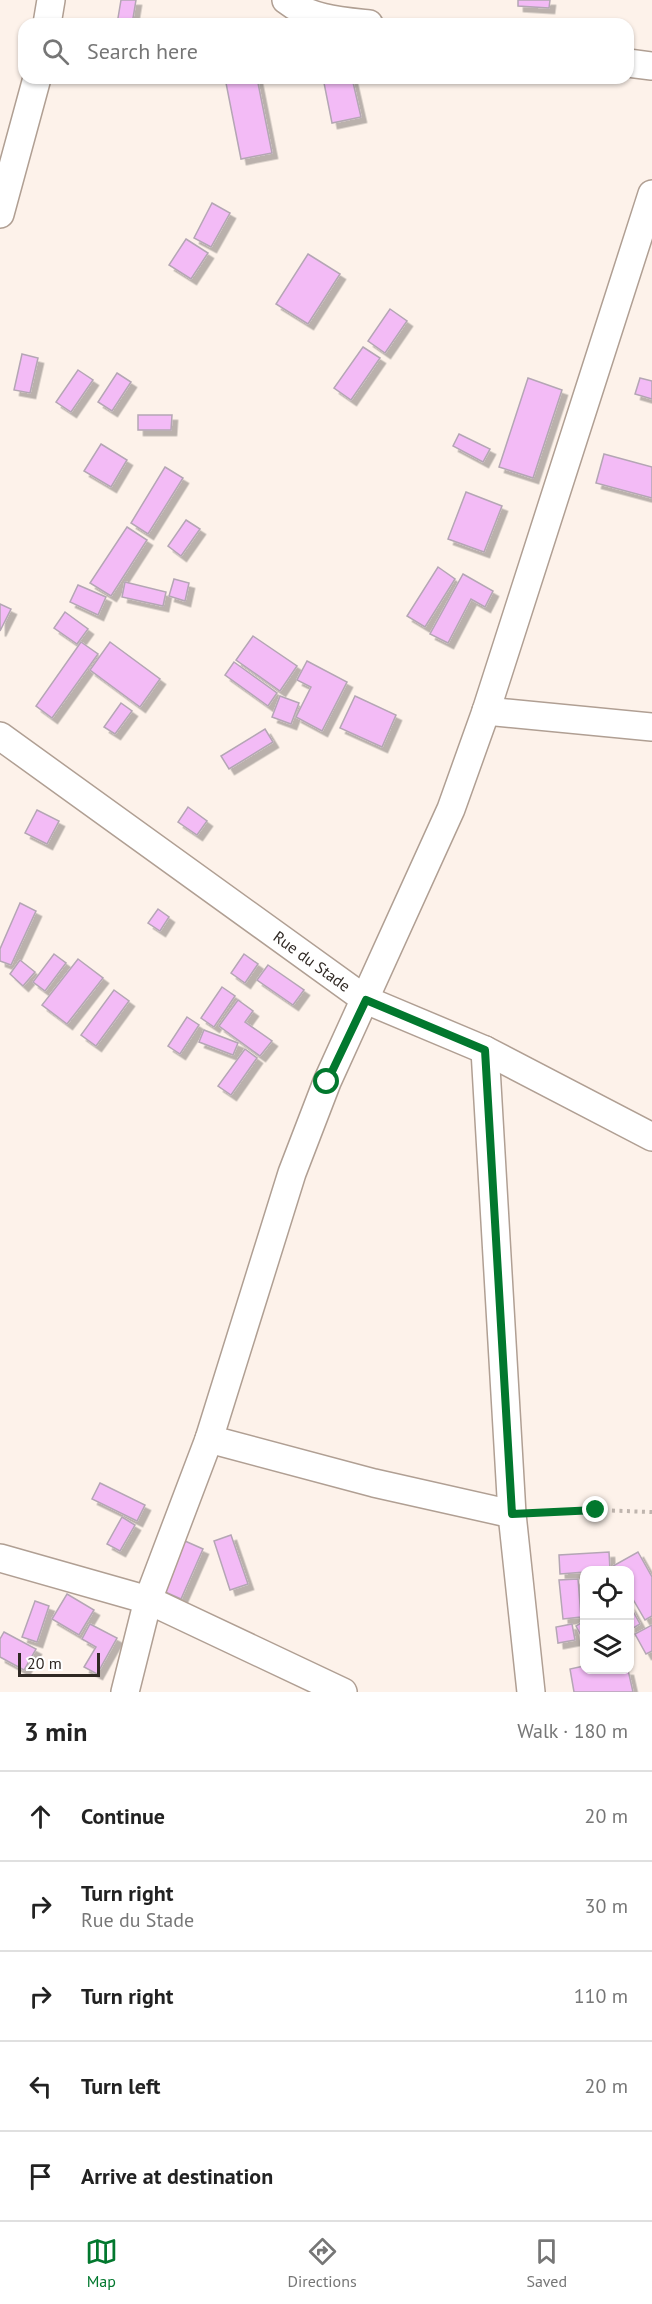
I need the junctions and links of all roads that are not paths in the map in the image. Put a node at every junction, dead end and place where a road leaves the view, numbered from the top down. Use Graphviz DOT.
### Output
graph roads {
  1 [pos="51,0"];
  2 [pos="286,0"];
  3 [pos="48,18"];
  4 [pos="322,18"];
  5 [pos="634,64"];
  6 [pos="652,66"];
  7 [pos="35,84"];
  8 [pos="652,194"];
  9 [pos="0,214"];
  10 [pos="486,711"];
  11 [pos="652,728"];
  12 [pos="0,736"];
  13 [pos="366,1000"];
  14 [pos="485,1050"];
  15 [pos="652,1137"];
  16 [pos="209,1439"];
  17 [pos="512,1514"];
  18 [pos="0,1558"];
  19 [pos="148,1600"];
  20 [pos="125,1692"];
  21 [pos="344,1692"];
  22 [pos="531,1692"];
  1 -- 3 [label="street"];
  2 -- 4 [label="street"];
  5 -- 6 [label="street"];
  7 -- 9 [label="street"];
  8 -- 10 [label="street"];
  10 -- 11 [label="street"];
  10 -- 13 [label="street"];
  12 -- 13 [label="street, Rue du Stade"];
  13 -- 14 [label="street, Rue du Stade"];
  13 -- 16 [label="street"];
  14 -- 15 [label="street, Rue du Stade"];
  14 -- 17 [label="street"];
  16 -- 17 [label="street"];
  16 -- 19 [label="street"];
  17 -- 22 [label="street"];
  18 -- 19 [label="street"];
  19 -- 20 [label="street"];
  19 -- 21 [label="street"];
}
